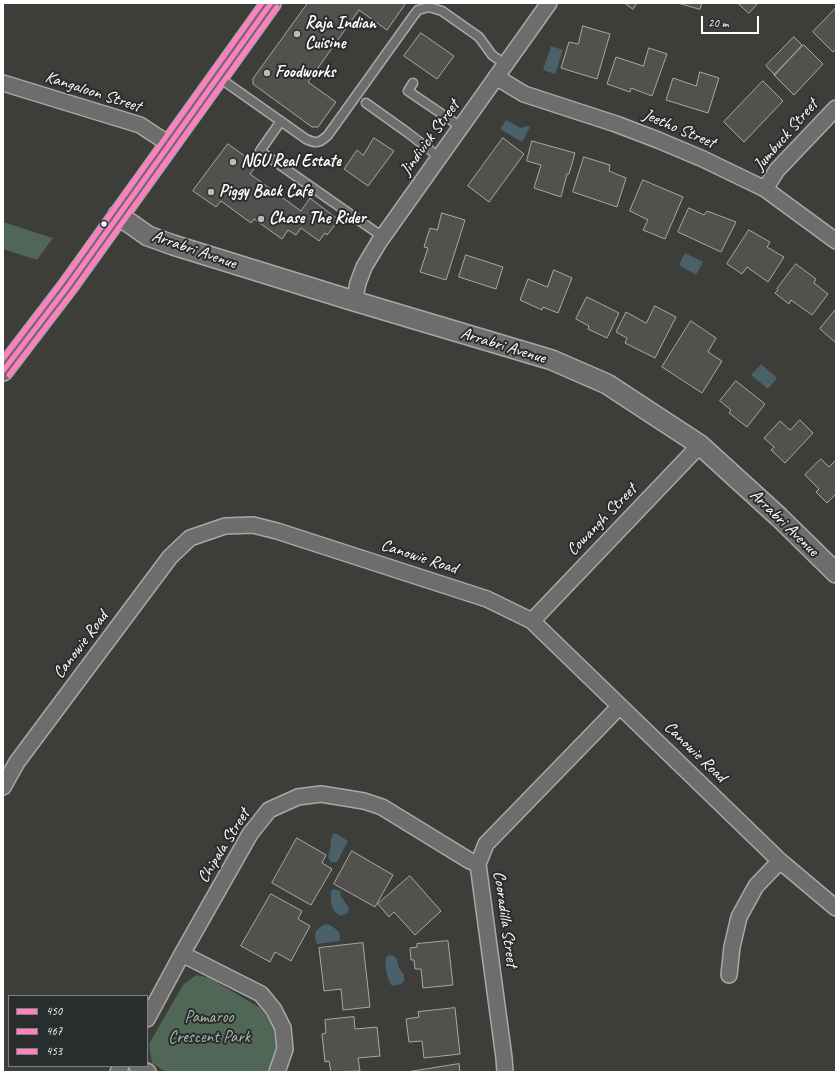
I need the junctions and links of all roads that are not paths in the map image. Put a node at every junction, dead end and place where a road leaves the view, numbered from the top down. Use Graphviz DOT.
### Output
graph roads {
  1 [pos="271,3"];
  2 [pos="549,3"];
  3 [pos="506,65"];
  4 [pos="217,77"];
  5 [pos="496,77"];
  6 [pos="3,83"];
  7 [pos="413,83"];
  8 [pos="366,103"];
  9 [pos="836,108"];
  10 [pos="281,121"];
  11 [pos="461,127"];
  12 [pos="169,144"];
  13 [pos="439,156"];
  14 [pos="765,189"];
  15 [pos="118,215"];
  16 [pos="383,237"];
  17 [pos="836,240"];
  18 [pos="354,301"];
  19 [pos="3,371"];
  20 [pos="700,445"];
  21 [pos="836,573"];
  22 [pos="532,621"];
  23 [pos="620,706"];
  24 [pos="3,787"];
  25 [pos="780,861"];
  26 [pos="478,864"];
  27 [pos="836,908"];
  28 [pos="182,954"];
  29 [pos="729,975"];
  30 [pos="148,1017"];
  31 [pos="139,1067"];
  32 [pos="148,1072"];
  33 [pos="277,1072"];
  34 [pos="505,1072"];
  1 -- 4 [label="street"];
  2 -- 3 [label="street, Jindivick Street"];
  3 -- 5 [label="street, Jindivick Street"];
  3 -- 10 [label="lane"];
  4 -- 10 [label="lane"];
  4 -- 12 [label="street"];
  5 -- 11 [label="street, Jindivick Street"];
  5 -- 14 [label="street, Jeetho Street"];
  6 -- 12 [label="street, Kangaloon Street"];
  7 -- 11 [label="lane"];
  8 -- 13 [label="lane"];
  9 -- 14 [label="street, Jumbuck Street"];
  10 -- 16 [label="lane"];
  11 -- 13 [label="street, Jindivick Street"];
  12 -- 15 [label="street"];
  13 -- 16 [label="street, Jindivick Street"];
  14 -- 17 [label="street, Jeetho Street"];
  15 -- 18 [label="street, Arrabri Avenue"];
  15 -- 19 [label="street"];
  16 -- 18 [label="street, Jindivick Street"];
  18 -- 20 [label="street, Arrabri Avenue"];
  20 -- 21 [label="street, Arrabri Avenue"];
  20 -- 22 [label="street, Cowangh Street"];
  22 -- 23 [label="street, Canowie Road"];
  22 -- 24 [label="street, Canowie Road"];
  23 -- 25 [label="street, Canowie Road"];
  23 -- 26 [label="street, Cooradilla Street"];
  25 -- 27 [label="street, Canowie Road"];
  25 -- 29 [label="street"];
  26 -- 28 [label="street, Chipala Street"];
  26 -- 34 [label="street, Cooradilla Street"];
  28 -- 30 [label="street, Chipala Street"];
  28 -- 33 [label="street"];
  31 -- 32 [label="street"];
}
